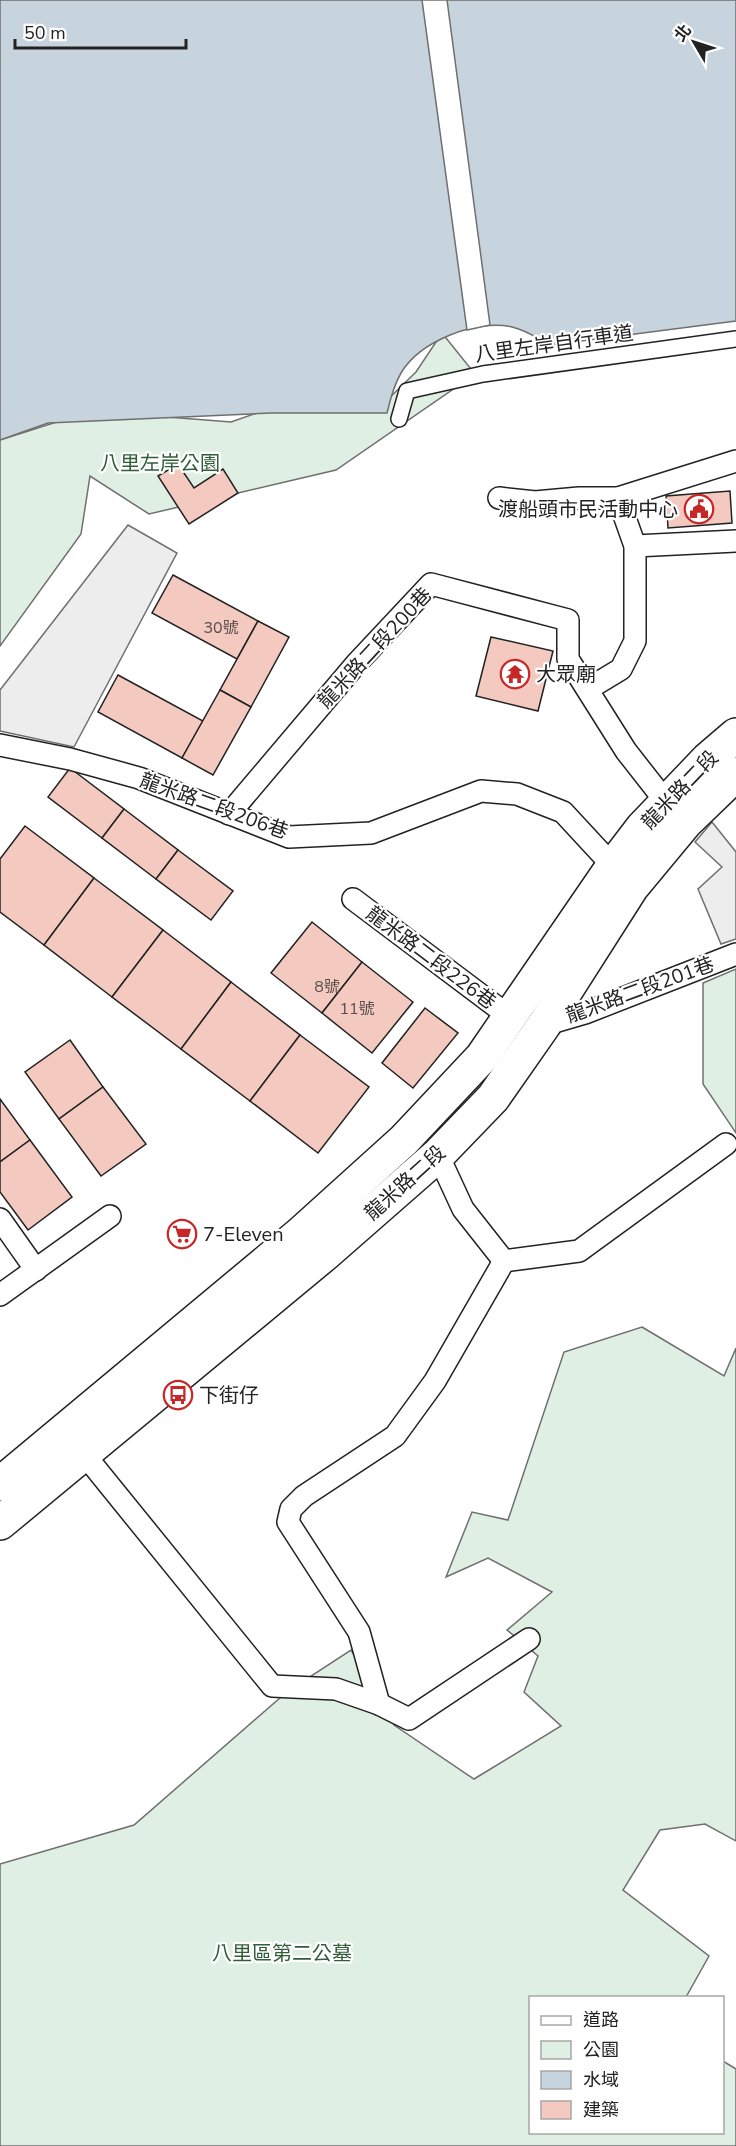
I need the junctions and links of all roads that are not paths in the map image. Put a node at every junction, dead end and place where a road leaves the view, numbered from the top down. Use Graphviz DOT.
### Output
graph roads {
  1 [pos="736,339"];
  2 [pos="399,419"];
  3 [pos="736,461"];
  4 [pos="499,498"];
  5 [pos="618,498"];
  6 [pos="736,541"];
  7 [pos="635,546"];
  8 [pos="588,689"];
  9 [pos="736,735"];
  10 [pos="0,745"];
  11 [pos="736,774"];
  12 [pos="666,802"];
  13 [pos="229,814"];
  14 [pos="613,866"];
  15 [pos="353,900"];
  16 [pos="736,954"];
  17 [pos="510,1017"];
  18 [pos="544,1025"];
  19 [pos="726,1144"];
  20 [pos="438,1155"];
  21 [pos="110,1216"];
  22 [pos="0,1219"];
  23 [pos="504,1261"];
  24 [pos="36,1270"];
  25 [pos="0,1295"];
  26 [pos="84,1454"];
  27 [pos="0,1484"];
  28 [pos="0,1523"];
  29 [pos="529,1640"];
  30 [pos="379,1704"];
  1 -- 2 [label="street, 八里左岸自行車道"];
  3 -- 5 [label="street"];
  4 -- 5 [label="street"];
  5 -- 7 [label="street"];
  6 -- 7 [label="street"];
  7 -- 8 [label="street"];
  8 -- 12 [label="street, 龍米路二段200巷"];
  8 -- 13 [label="street, 龍米路二段200巷"];
  9 -- 12 [label="main road, 龍米路二段"];
  10 -- 13 [label="street, 龍米路二段206巷"];
  11 -- 18 [label="main road, 龍米路二段"];
  12 -- 14 [label="main road, 龍米路二段"];
  13 -- 14 [label="street, 龍米路二段206巷"];
  14 -- 17 [label="main road, 龍米路二段"];
  15 -- 17 [label="street, 龍米路二段226巷"];
  16 -- 18 [label="street, 龍米路二段201巷"];
  17 -- 18 [label="main road"];
  17 -- 27 [label="main road, 龍米路二段"];
  18 -- 20 [label="main road, 龍米路二段"];
  19 -- 23 [label="street"];
  20 -- 23 [label="street"];
  20 -- 26 [label="main road, 龍米路二段"];
  21 -- 24 [label="street"];
  22 -- 24 [label="street"];
  23 -- 30 [label="street"];
  24 -- 25 [label="street"];
  26 -- 28 [label="main road, 龍米路二段"];
  26 -- 30 [label="street"];
  29 -- 30 [label="street"];
}
